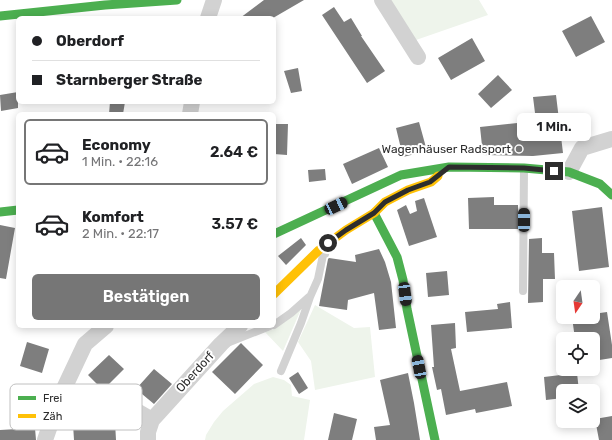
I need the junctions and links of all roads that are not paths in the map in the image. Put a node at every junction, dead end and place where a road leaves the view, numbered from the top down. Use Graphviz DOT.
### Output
graph roads {
  1 [pos="177,0"];
  2 [pos="214,0"];
  3 [pos="382,0"];
  4 [pos="0,16"];
  5 [pos="209,16"];
  6 [pos="418,57"];
  7 [pos="612,139"];
  8 [pos="449,167"];
  9 [pos="524,168"];
  10 [pos="570,172"];
  11 [pos="612,195"];
  12 [pos="16,210"];
  13 [pos="0,212"];
  14 [pos="374,213"];
  15 [pos="346,230"];
  16 [pos="276,233"];
  17 [pos="523,291"];
  18 [pos="276,292"];
  19 [pos="310,297"];
  20 [pos="276,324"];
  21 [pos="104,328"];
  22 [pos="238,328"];
  23 [pos="265,328"];
  24 [pos="221,344"];
  25 [pos="281,371"];
  26 [pos="66,384"];
  27 [pos="142,414"];
  28 [pos="152,420"];
  29 [pos="48,430"];
  30 [pos="44,440"];
  31 [pos="148,440"];
  32 [pos="435,440"];
  1 -- 4 [label="street"];
  2 -- 5 [label="street"];
  3 -- 6 [label="street"];
  7 -- 10 [label="street"];
  8 -- 9 [label="street"];
  8 -- 14 [label="street"];
  8 -- 16 [label="street"];
  9 -- 10 [label="street"];
  9 -- 17 [label="lane"];
  10 -- 11 [label="street"];
  12 -- 13 [label="street"];
  14 -- 15 [label="street"];
  14 -- 32 [label="street"];
  15 -- 18 [label="street"];
  15 -- 19 [label="lane"];
  19 -- 20 [label="lane"];
  19 -- 25 [label="lane"];
  21 -- 26 [label="street"];
  22 -- 24 [label="street, Oberdorf"];
  23 -- 24 [label="lane"];
  24 -- 28 [label="street, Oberdorf"];
  27 -- 28 [label="street"];
  28 -- 31 [label="street"];
  29 -- 30 [label="street"];
}
